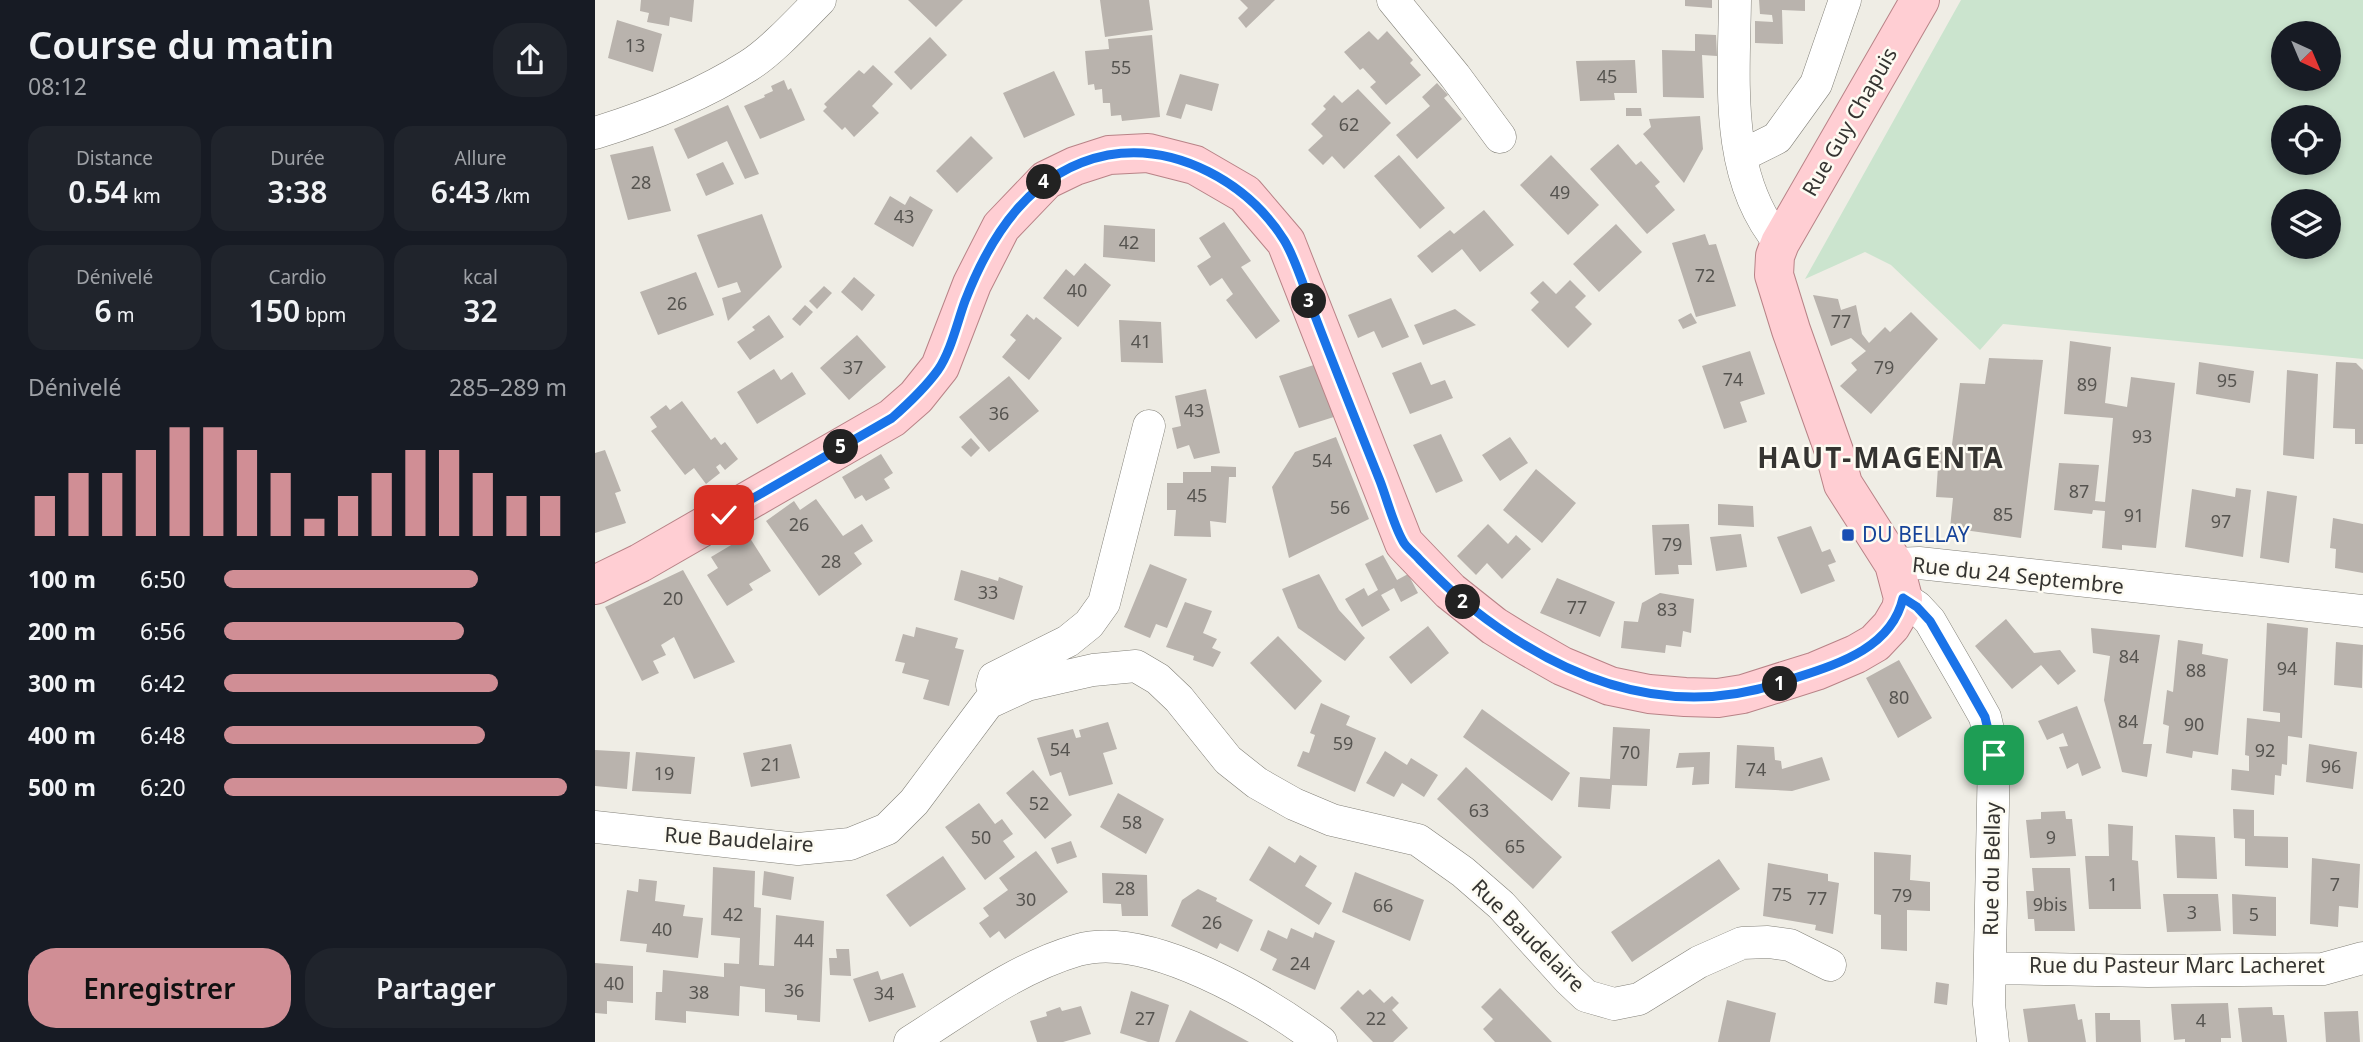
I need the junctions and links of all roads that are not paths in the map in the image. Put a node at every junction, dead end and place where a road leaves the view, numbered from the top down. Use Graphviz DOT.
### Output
graph roads {
  1 [pos="820,0"];
  2 [pos="1393,0"];
  3 [pos="1735,0"];
  4 [pos="1845,0"];
  5 [pos="1920,0"];
  6 [pos="595,133"];
  7 [pos="1500,137"];
  8 [pos="1741,156"];
  9 [pos="1780,243"];
  10 [pos="1149,426"];
  11 [pos="1899,581"];
  12 [pos="595,586"];
  13 [pos="2363,611"];
  14 [pos="988,703"];
  15 [pos="595,827"];
  16 [pos="2363,958"];
  17 [pos="1830,965"];
  18 [pos="1990,968"];
  19 [pos="910,1042"];
  20 [pos="1321,1042"];
  21 [pos="1993,1042"];
  1 -- 6 [label="street"];
  2 -- 7 [label="street"];
  3 -- 8 [label="street"];
  4 -- 8 [label="street"];
  5 -- 9 [label="main road, Rue Guy Chapuis"];
  8 -- 9 [label="street"];
  9 -- 11 [label="main road, Rue du 24 Septembre"];
  10 -- 14 [label="street, Rue Baudelaire"];
  11 -- 12 [label="main road"];
  11 -- 13 [label="street, Rue du 24 Septembre"];
  11 -- 18 [label="street, Rue du Bellay"];
  14 -- 15 [label="street, Rue Baudelaire"];
  14 -- 17 [label="street, Rue Baudelaire"];
  16 -- 18 [label="street, Rue du Pasteur Marc Lacheret"];
  18 -- 21 [label="street, Rue du Bellay"];
  19 -- 20 [label="street"];
}
